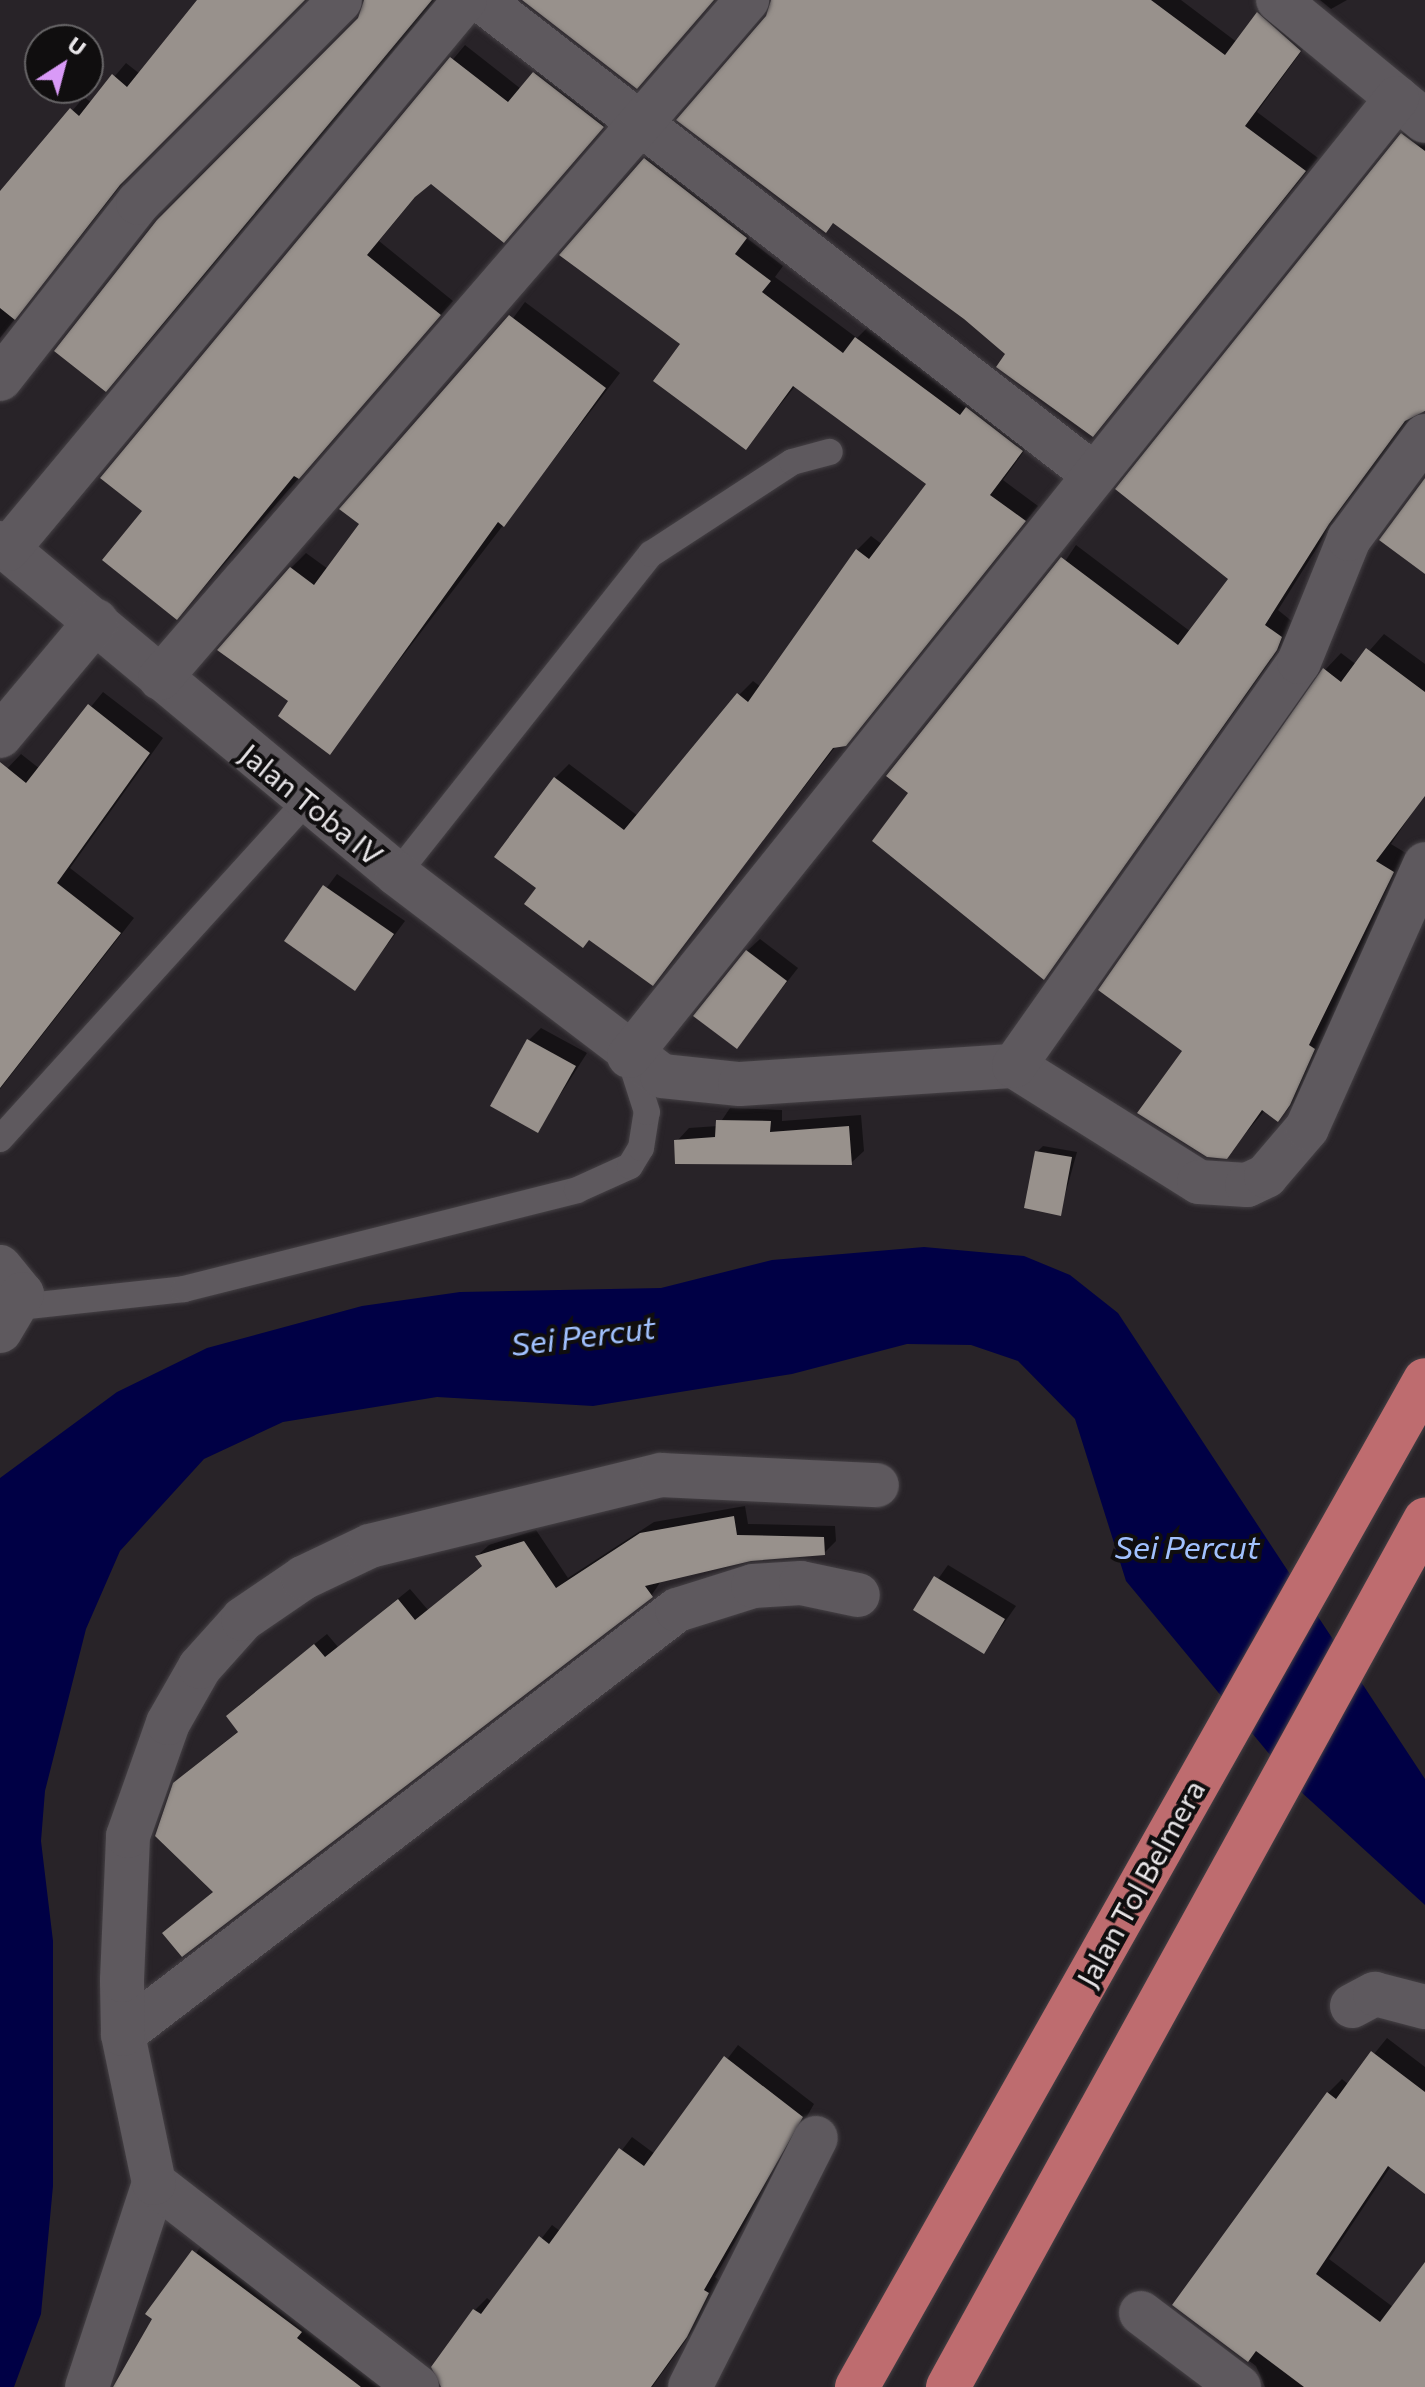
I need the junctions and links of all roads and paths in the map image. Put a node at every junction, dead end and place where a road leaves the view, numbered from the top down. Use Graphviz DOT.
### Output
graph roads {
  1 [pos="340,0"];
  2 [pos="465,0"];
  3 [pos="481,0"];
  4 [pos="747,0"];
  5 [pos="1278,0"];
  6 [pos="1411,109"];
  7 [pos="641,125"];
  8 [pos="0,379"];
  9 [pos="1425,436"];
  10 [pos="830,452"];
  11 [pos="1093,474"];
  12 [pos="4,546"];
  13 [pos="96,621"];
  14 [pos="160,678"];
  15 [pos="0,736"];
  16 [pos="307,800"];
  17 [pos="1425,864"];
  18 [pos="397,874"];
  19 [pos="629,1056"];
  20 [pos="1014,1066"];
  21 [pos="0,1139"];
  22 [pos="0,1267"];
  23 [pos="10,1319"];
  24 [pos="1425,1380"];
  25 [pos="877,1485"];
  26 [pos="1425,1520"];
  27 [pos="858,1595"];
  28 [pos="1352,2006"];
  29 [pos="1425,2007"];
  30 [pos="123,2034"];
  31 [pos="816,2138"];
  32 [pos="154,2183"];
  33 [pos="1141,2313"];
  34 [pos="87,2387"];
  35 [pos="417,2387"];
  36 [pos="690,2387"];
  37 [pos="857,2387"];
  38 [pos="948,2387"];
  39 [pos="1239,2387"];
  1 -- 8 [label="street"];
  2 -- 12 [label="street"];
  3 -- 7 [label="street"];
  4 -- 7 [label="street"];
  5 -- 6 [label="street"];
  6 -- 11 [label="street"];
  7 -- 11 [label="street"];
  7 -- 14 [label="street"];
  9 -- 20 [label="street"];
  10 -- 18 [label="lane"];
  11 -- 19 [label="street"];
  12 -- 13 [label="street, Jalan Toba IV"];
  13 -- 14 [label="street, Jalan Toba IV"];
  13 -- 15 [label="street"];
  14 -- 16 [label="street, Jalan Toba IV"];
  16 -- 18 [label="street, Jalan Toba IV"];
  16 -- 21 [label="lane"];
  17 -- 20 [label="street"];
  18 -- 19 [label="street, Jalan Toba IV"];
  19 -- 20 [label="street, Jalan Toba IV"];
  19 -- 23 [label="lane"];
  22 -- 23 [label="street"];
  24 -- 37 [label="highway, Jalan Tol Belmera"];
  25 -- 30 [label="street"];
  26 -- 38 [label="highway"];
  27 -- 30 [label="street"];
  28 -- 29 [label="street"];
  30 -- 32 [label="street"];
  31 -- 36 [label="street"];
  32 -- 34 [label="street"];
  32 -- 35 [label="street"];
  33 -- 39 [label="street"];
}
